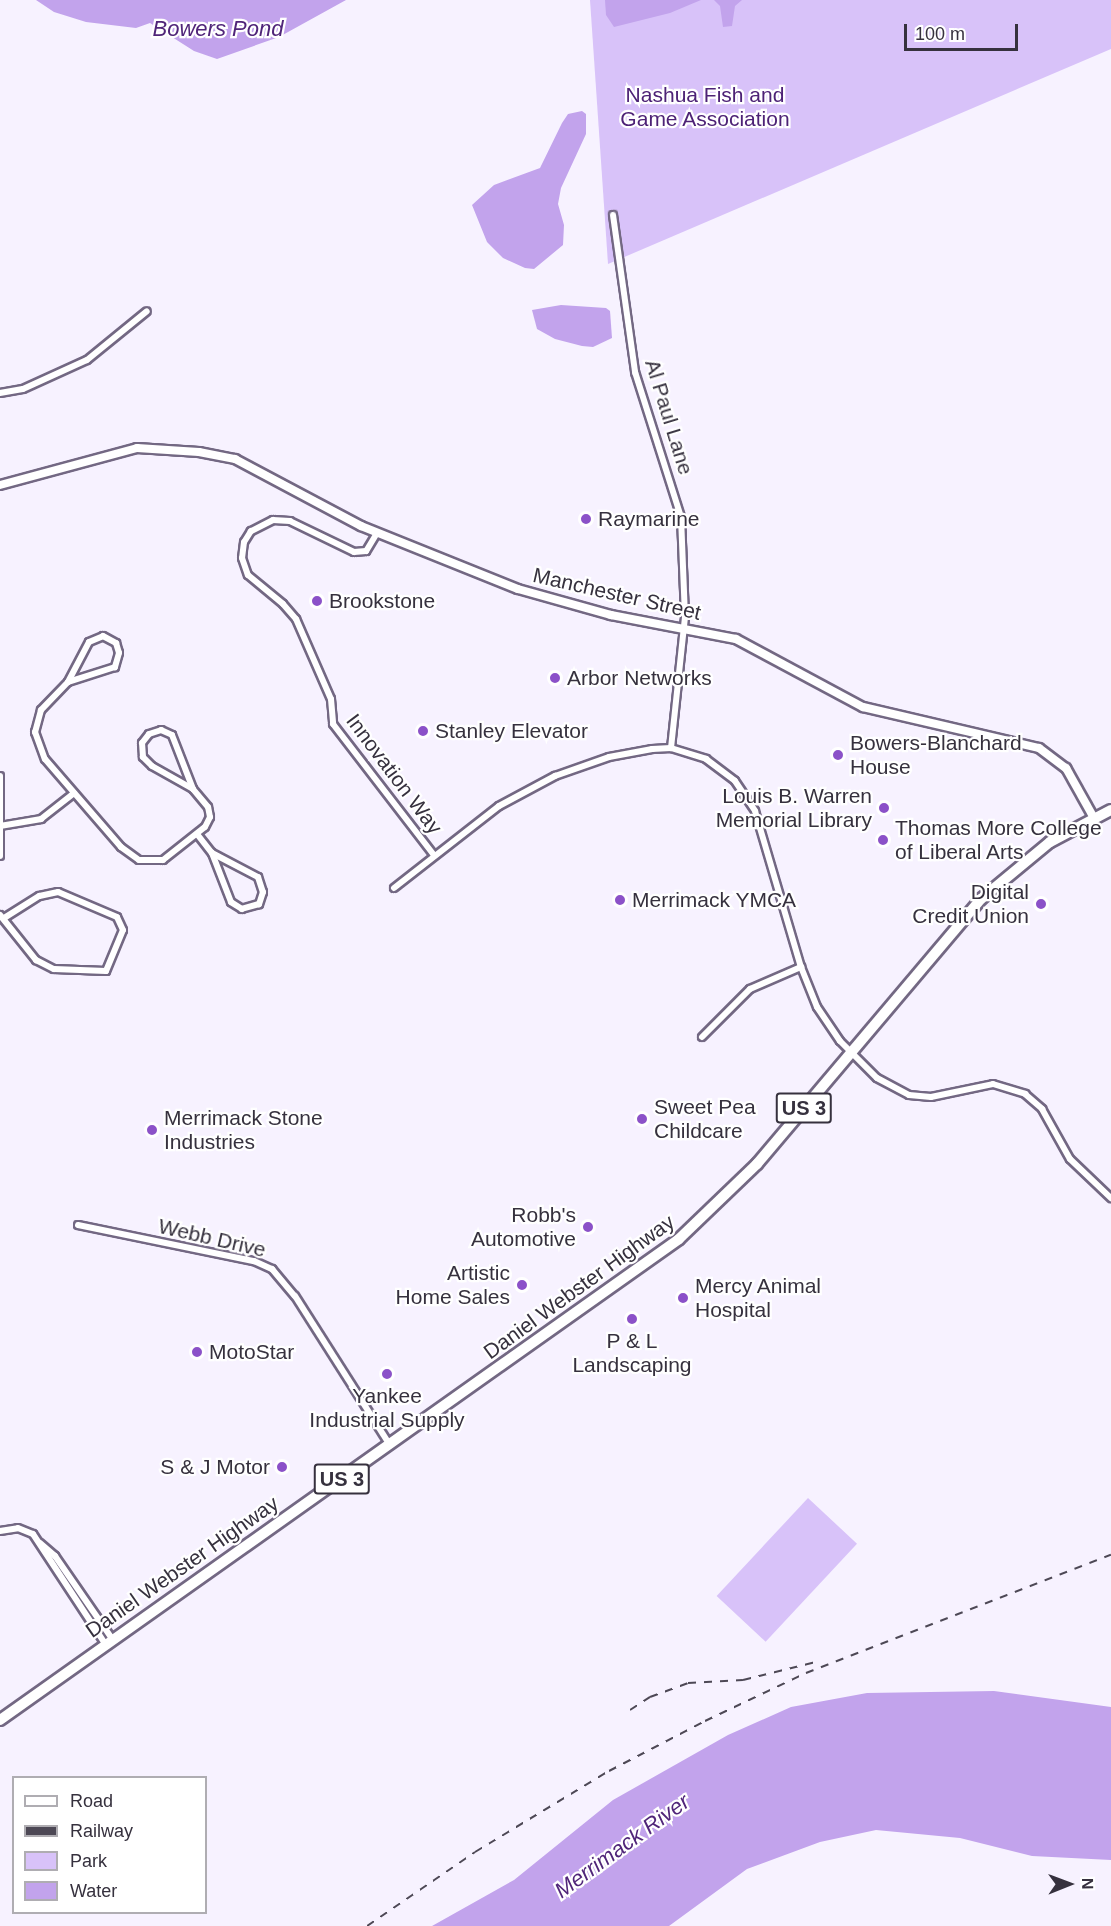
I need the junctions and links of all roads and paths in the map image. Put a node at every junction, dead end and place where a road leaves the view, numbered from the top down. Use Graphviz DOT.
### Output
graph roads {
  1 [pos="613,215"];
  2 [pos="147,311"];
  3 [pos="0,393"];
  4 [pos="0,485"];
  5 [pos="377,533"];
  6 [pos="684,628"];
  7 [pos="68,682"];
  8 [pos="671,748"];
  9 [pos="0,777"];
  10 [pos="193,789"];
  11 [pos="74,793"];
  12 [pos="1111,810"];
  13 [pos="1094,818"];
  14 [pos="1,826"];
  15 [pos="198,834"];
  16 [pos="212,853"];
  17 [pos="434,855"];
  18 [pos="0,856"];
  19 [pos="394,888"];
  20 [pos="2,916"];
  21 [pos="801,967"];
  22 [pos="702,1037"];
  23 [pos="851,1052"];
  24 [pos="1111,1198"];
  25 [pos="78,1226"];
  26 [pos="391,1445"];
  27 [pos="0,1531"];
  28 [pos="110,1642"];
  29 [pos="0,1720"];
  1 -- 6 [label="street, Al Paul Lane"];
  2 -- 3 [label="street"];
  4 -- 5 [label="street, Manchester Street"];
  5 -- 6 [label="street, Manchester Street"];
  5 -- 17 [label="street, Innovation Way"];
  6 -- 8 [label="street, Al Paul Lane"];
  6 -- 13 [label="street, Manchester Street"];
  7 -- 7 [label="street"];
  7 -- 11 [label="street"];
  8 -- 17 [label="street"];
  8 -- 21 [label="street"];
  9 -- 14 [label="street"];
  10 -- 10 [label="street"];
  10 -- 15 [label="street"];
  11 -- 14 [label="street"];
  11 -- 15 [label="street"];
  12 -- 13 [label="main road, Daniel Webster Highway / US 3"];
  13 -- 23 [label="main road, Daniel Webster Highway / US 3"];
  14 -- 18 [label="street"];
  15 -- 16 [label="street"];
  16 -- 16 [label="street"];
  17 -- 19 [label="street"];
  20 -- 20 [label="street"];
  21 -- 22 [label="street"];
  21 -- 23 [label="street"];
  23 -- 24 [label="street"];
  23 -- 26 [label="main road, Daniel Webster Highway / US 3"];
  25 -- 26 [label="street, Webb Drive"];
  26 -- 28 [label="main road, Daniel Webster Highway / US 3"];
  27 -- 28 [label="street"];
  28 -- 29 [label="main road, Daniel Webster Highway / US 3"];
}
